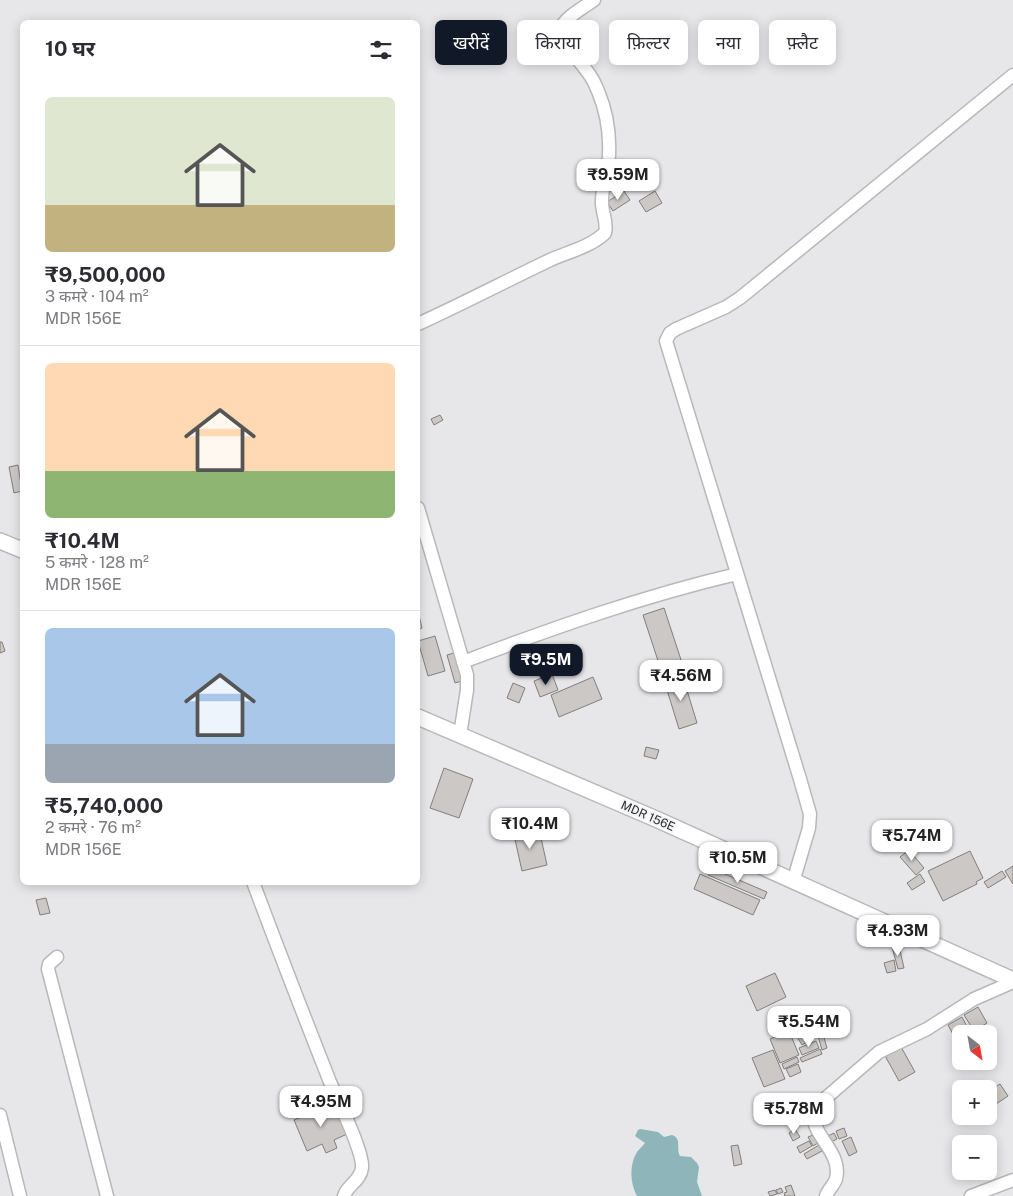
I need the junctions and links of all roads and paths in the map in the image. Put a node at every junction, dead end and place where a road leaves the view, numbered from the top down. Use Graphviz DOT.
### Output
graph roads {
  1 [pos="594,0"];
  2 [pos="1013,75"];
  3 [pos="420,323"];
  4 [pos="420,515"];
  5 [pos="0,541"];
  6 [pos="20,549"];
  7 [pos="737,574"];
  8 [pos="462,662"];
  9 [pos="420,718"];
  10 [pos="460,735"];
  11 [pos="793,882"];
  12 [pos="254,885"];
  13 [pos="57,958"];
  14 [pos="1013,981"];
  15 [pos="0,1115"];
  16 [pos="1013,1180"];
  17 [pos="20,1196"];
  18 [pos="107,1196"];
  19 [pos="344,1196"];
  20 [pos="826,1196"];
  21 [pos="971,1196"];
  1 -- 3 [label="street"];
  2 -- 7 [label="street"];
  4 -- 8 [label="street"];
  5 -- 6 [label="main road"];
  7 -- 8 [label="street"];
  7 -- 11 [label="street"];
  8 -- 10 [label="street"];
  9 -- 10 [label="main road, MDR 156E"];
  10 -- 11 [label="main road, MDR 156E"];
  11 -- 14 [label="main road, MDR 156E"];
  12 -- 19 [label="street"];
  13 -- 18 [label="street"];
  14 -- 20 [label="street"];
  15 -- 17 [label="street"];
  16 -- 21 [label="street"];
}
